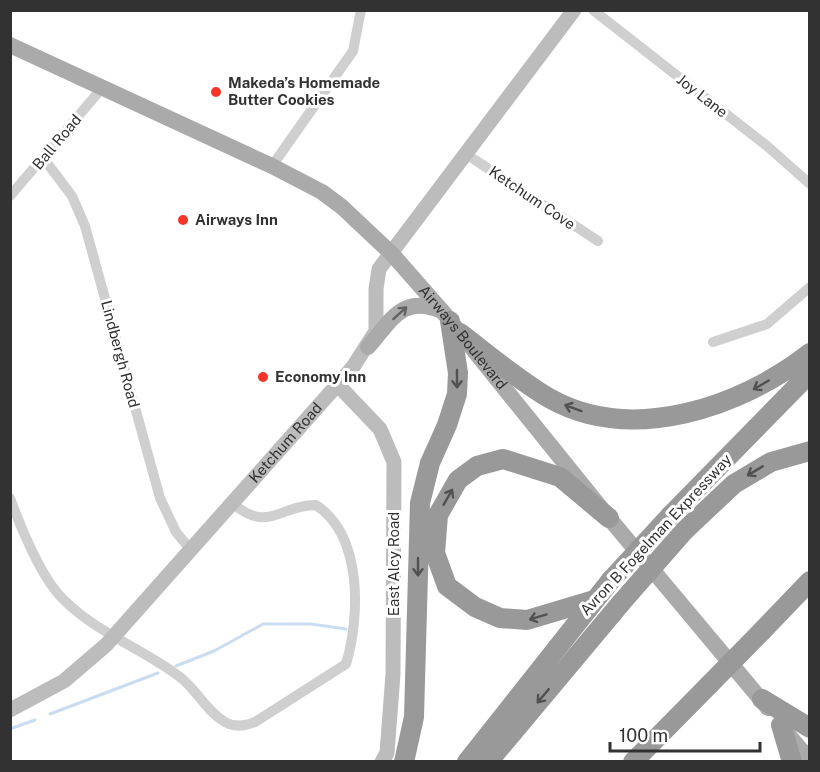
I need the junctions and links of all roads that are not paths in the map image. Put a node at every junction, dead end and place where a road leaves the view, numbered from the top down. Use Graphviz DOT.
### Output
graph roads {
  1 [pos="361,10"];
  2 [pos="574,10"];
  3 [pos="593,10"];
  4 [pos="10,45"];
  5 [pos="103,87"];
  6 [pos="466,154"];
  7 [pos="44,159"];
  8 [pos="272,166"];
  9 [pos="810,184"];
  10 [pos="10,196"];
  11 [pos="598,241"];
  12 [pos="392,254"];
  13 [pos="810,286"];
  14 [pos="451,322"];
  15 [pos="713,342"];
  16 [pos="368,347"];
  17 [pos="810,353"];
  18 [pos="810,373"];
  19 [pos="337,384"];
  20 [pos="810,451"];
  21 [pos="10,498"];
  22 [pos="232,503"];
  23 [pos="609,518"];
  24 [pos="677,523"];
  25 [pos="191,550"];
  26 [pos="810,581"];
  27 [pos="810,596"];
  28 [pos="594,600"];
  29 [pos="762,631"];
  30 [pos="113,637"];
  31 [pos="762,699"];
  32 [pos="10,710"];
  33 [pos="682,712"];
  34 [pos="781,725"];
  35 [pos="810,728"];
  36 [pos="810,760"];
  37 [pos="382,762"];
  38 [pos="404,762"];
  39 [pos="467,762"];
  40 [pos="488,762"];
  41 [pos="633,762"];
  42 [pos="646,762"];
  43 [pos="792,762"];
  1 -- 8 [label="street"];
  2 -- 6 [label="main road, Ketchum Road"];
  3 -- 9 [label="street, Joy Lane"];
  4 -- 5 [label="main road, Airways Boulevard"];
  5 -- 7 [label="street, Ball Road"];
  5 -- 8 [label="main road, Airways Boulevard"];
  6 -- 11 [label="street, Ketchum Cove"];
  6 -- 12 [label="main road, Ketchum Road"];
  7 -- 10 [label="street, Ball Road"];
  7 -- 25 [label="street, Lindbergh Road"];
  8 -- 12 [label="main road, Airways Boulevard"];
  12 -- 14 [label="main road, Airways Boulevard"];
  12 -- 16 [label="main road, Ketchum Road"];
  13 -- 15 [label="street"];
  16 -- 14 [label="main road, one-way"];
  17 -- 14 [label="highway, one-way"];
  14 -- 23 [label="main road, Airways Boulevard"];
  14 -- 38 [label="highway, one-way"];
  16 -- 19 [label="main road, Ketchum Road"];
  18 -- 24 [label="highway, Avron B Fogelman Expressway"];
  19 -- 22 [label="main road, Ketchum Road"];
  19 -- 37 [label="main road, East Alcy Road"];
  20 -- 24 [label="highway, one-way"];
  21 -- 30 [label="street"];
  22 -- 25 [label="main road, Ketchum Road"];
  22 -- 30 [label="street"];
  28 -- 23 [label="highway, one-way"];
  23 -- 31 [label="main road, Airways Boulevard"];
  24 -- 28 [label="highway, Avron B Fogelman Expressway, bridge"];
  24 -- 40 [label="highway, one-way, bridge"];
  25 -- 30 [label="main road, Ketchum Road"];
  26 -- 29 [label="highway"];
  27 -- 29 [label="highway"];
  28 -- 39 [label="highway, Avron B Fogelman Expressway"];
  29 -- 33 [label="highway, bridge"];
  30 -- 32 [label="main road, Ketchum Road"];
  31 -- 34 [label="main road, Airways Boulevard"];
  31 -- 35 [label="highway"];
  33 -- 41 [label="highway"];
  33 -- 42 [label="highway"];
  34 -- 36 [label="main road, Airways Boulevard"];
  34 -- 43 [label="highway"];
}
